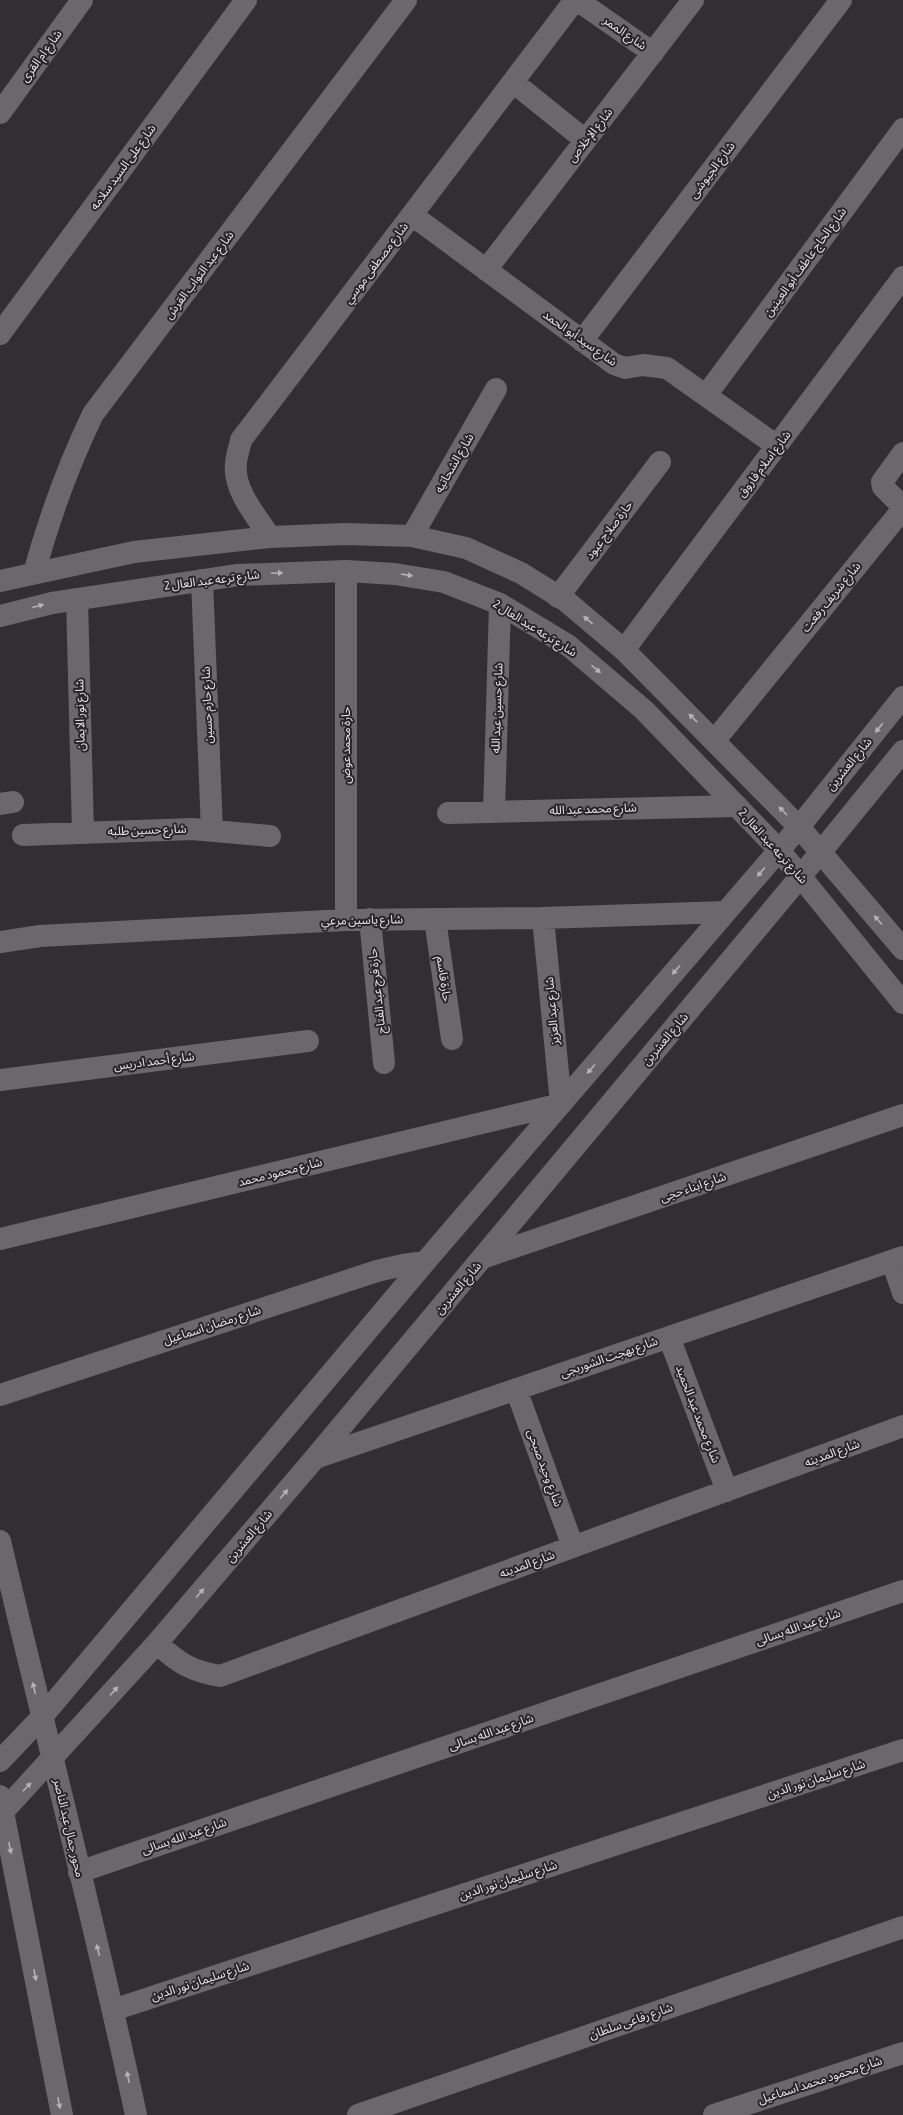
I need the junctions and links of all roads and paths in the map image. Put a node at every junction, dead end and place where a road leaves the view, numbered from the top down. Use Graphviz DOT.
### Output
graph roads {
  1 [pos="82,0"];
  2 [pos="246,0"];
  3 [pos="406,0"];
  4 [pos="576,0"];
  5 [pos="693,0"];
  6 [pos="841,0"];
  7 [pos="653,53"];
  8 [pos="513,82"];
  9 [pos="0,112"];
  10 [pos="903,129"];
  11 [pos="585,140"];
  12 [pos="412,215"];
  13 [pos="486,270"];
  14 [pos="903,277"];
  15 [pos="0,334"];
  16 [pos="582,341"];
  17 [pos="496,389"];
  18 [pos="707,394"];
  19 [pos="777,446"];
  20 [pos="903,453"];
  21 [pos="660,462"];
  22 [pos="412,536"];
  23 [pos="270,537"];
  24 [pos="346,571"];
  25 [pos="34,573"];
  26 [pos="202,580"];
  27 [pos="0,581"];
  28 [pos="558,597"];
  29 [pos="78,599"];
  30 [pos="500,604"];
  31 [pos="0,616"];
  32 [pos="624,650"];
  33 [pos="903,697"];
  34 [pos="715,740"];
  35 [pos="903,750"];
  36 [pos="737,806"];
  37 [pos="494,812"];
  38 [pos="448,813"];
  39 [pos="799,827"];
  40 [pos="212,831"];
  41 [pos="83,832"];
  42 [pos="23,835"];
  43 [pos="270,836"];
  44 [pos="779,850"];
  45 [pos="820,853"];
  46 [pos="801,875"];
  47 [pos="726,912"];
  48 [pos="543,918"];
  49 [pos="370,919"];
  50 [pos="436,919"];
  51 [pos="346,920"];
  52 [pos="0,942"];
  53 [pos="903,949"];
  54 [pos="903,1002"];
  55 [pos="452,1039"];
  56 [pos="308,1041"];
  57 [pos="384,1063"];
  58 [pos="0,1080"];
  59 [pos="561,1104"];
  60 [pos="903,1115"];
  61 [pos="0,1239"];
  62 [pos="482,1258"];
  63 [pos="898,1259"];
  64 [pos="426,1262"];
  65 [pos="903,1293"];
  66 [pos="669,1337"];
  67 [pos="516,1389"];
  68 [pos="0,1395"];
  69 [pos="903,1426"];
  70 [pos="315,1458"];
  71 [pos="727,1491"];
  72 [pos="0,1541"];
  73 [pos="574,1547"];
  74 [pos="903,1591"];
  75 [pos="157,1643"];
  76 [pos="41,1718"];
  77 [pos="903,1750"];
  78 [pos="53,1759"];
  79 [pos="0,1761"];
  80 [pos="1,1807"];
  81 [pos="79,1872"];
  82 [pos="903,1927"];
  83 [pos="113,2010"];
  84 [pos="903,2053"];
  85 [pos="758,2108"];
  86 [pos="62,2115"];
  87 [pos="136,2115"];
  88 [pos="358,2115"];
  89 [pos="714,2115"];
  1 -- 9 [label="street, شارع ام القرى"];
  2 -- 15 [label="street, شارع على السيد سلامه"];
  3 -- 25 [label="street, شارع عبد التواب القرش"];
  4 -- 7 [label="street, شارع الممر"];
  4 -- 8 [label="street, شارع مصطفى موسي"];
  5 -- 7 [label="street, شارع الإخلاص"];
  6 -- 16 [label="street, شارع الجيوشى"];
  7 -- 11 [label="street, شارع الإخلاص"];
  8 -- 11 [label="street"];
  8 -- 12 [label="street, شارع مصطفى موسي"];
  10 -- 18 [label="street, شارع الحاج عاطف أبو العينين"];
  11 -- 13 [label="street, شارع الإخلاص"];
  12 -- 13 [label="street, شارع سيد أبو الحمد"];
  12 -- 23 [label="street, شارع مصطفى موسي"];
  13 -- 16 [label="street, شارع سيد أبو الحمد"];
  14 -- 19 [label="street, شارع اسلام فاروق"];
  16 -- 18 [label="street, شارع سيد أبو الحمد"];
  17 -- 22 [label="street, شارع الشحاتيه"];
  18 -- 19 [label="street, شارع سيد أبو الحمد"];
  19 -- 32 [label="street, شارع اسلام فاروق"];
  20 -- 34 [label="street, شارع شريف رفعت"];
  21 -- 28 [label="street, حارة صلاح عبود"];
  22 -- 23 [label="street"];
  22 -- 28 [label="street"];
  23 -- 25 [label="street"];
  26 -- 24 [label="street, شارع ترعه عبد العال 2, one-way"];
  24 -- 30 [label="street, شارع ترعه عبد العال 2, one-way"];
  24 -- 51 [label="street, حارة محمد عوض"];
  25 -- 27 [label="street"];
  26 -- 29 [label="street, شارع ترعه عبد العال 2"];
  26 -- 40 [label="street, شارع حازم حسين"];
  32 -- 28 [label="street, one-way"];
  31 -- 29 [label="street, شارع ترعه عبد العال 2, one-way"];
  29 -- 41 [label="street, شارع نور الايمان"];
  30 -- 36 [label="street, شارع ترعه عبد العال 2, one-way"];
  30 -- 37 [label="street, شارع حسين عبد الله"];
  34 -- 32 [label="street, one-way"];
  33 -- 39 [label="street, شارع العشرين, one-way"];
  39 -- 34 [label="street, one-way"];
  35 -- 45 [label="street, شارع العشرين"];
  36 -- 37 [label="street, شارع محمد عبد الله"];
  36 -- 44 [label="street, شارع ترعه عبد العال 2"];
  37 -- 38 [label="street, شارع محمد عبد الله"];
  39 -- 44 [label="street, شارع العشرين"];
  39 -- 45 [label="street"];
  40 -- 41 [label="street, شارع حسين طلبه"];
  40 -- 43 [label="street, شارع حسين طلبه"];
  41 -- 42 [label="street, شارع حسين طلبه"];
  44 -- 46 [label="street, شارع ترعه عبد العال 2"];
  44 -- 47 [label="street, شارع العشرين, one-way"];
  45 -- 46 [label="street, شارع العشرين"];
  53 -- 45 [label="street, one-way"];
  46 -- 54 [label="street, شارع ترعه عبد العال 2"];
  46 -- 62 [label="street, شارع العشرين"];
  47 -- 48 [label="street, شارع ياسين مرعي"];
  47 -- 59 [label="street, شارع العشرين, one-way"];
  48 -- 50 [label="street, شارع ياسين مرعي"];
  48 -- 59 [label="street, شارع عبد العزيز"];
  49 -- 50 [label="street, شارع ياسين مرعي"];
  49 -- 51 [label="street, شارع ياسين مرعي"];
  49 -- 57 [label="street, حارة فرج عبد الفتاح"];
  50 -- 55 [label="street, حارة قاسم"];
  51 -- 52 [label="street, شارع ياسين مرعي"];
  56 -- 58 [label="street, شارع أحمد ادريس"];
  59 -- 61 [label="street, شارع محمود محمد"];
  59 -- 64 [label="street, شارع العشرين"];
  60 -- 62 [label="street, شارع ابناء حجى"];
  62 -- 70 [label="street, شارع العشرين"];
  63 -- 65 [label="street"];
  63 -- 66 [label="street, شارع بهجت الشوربجى"];
  64 -- 68 [label="street, شارع رمضان اسماعيل"];
  64 -- 76 [label="street, شارع العشرين"];
  66 -- 67 [label="street, شارع بهجت الشوربجى"];
  66 -- 71 [label="street, شارع محمد عبد الحميد"];
  67 -- 70 [label="street, شارع بهجت الشوربجى"];
  67 -- 73 [label="street, شارع وحيد صبحى"];
  69 -- 71 [label="street, شارع المدينه"];
  75 -- 70 [label="street, شارع العشرين, one-way"];
  71 -- 73 [label="street, شارع المدينه"];
  76 -- 72 [label="street, محور جمال عبد الناصر, one-way"];
  73 -- 75 [label="street, شارع المدينه"];
  74 -- 81 [label="street, شارع عبد الله بسالى"];
  78 -- 75 [label="street, شارع العشرين, one-way"];
  76 -- 78 [label="street, محور جمال عبد الناصر"];
  76 -- 79 [label="street, شارع العشرين"];
  77 -- 83 [label="street, شارع سليمان نور الدين"];
  80 -- 78 [label="street, شارع العشرين, one-way"];
  78 -- 81 [label="street, محور جمال عبد الناصر"];
  80 -- 86 [label="street, one-way"];
  83 -- 81 [label="street, محور جمال عبد الناصر, one-way"];
  82 -- 88 [label="street, شارع رفاعى سلطان"];
  87 -- 83 [label="street, محور جمال عبد الناصر, one-way"];
  84 -- 85 [label="street, شارع محمود محمد اسماعيل"];
  85 -- 89 [label="street, شارع محمود محمد اسماعيل"];
}
